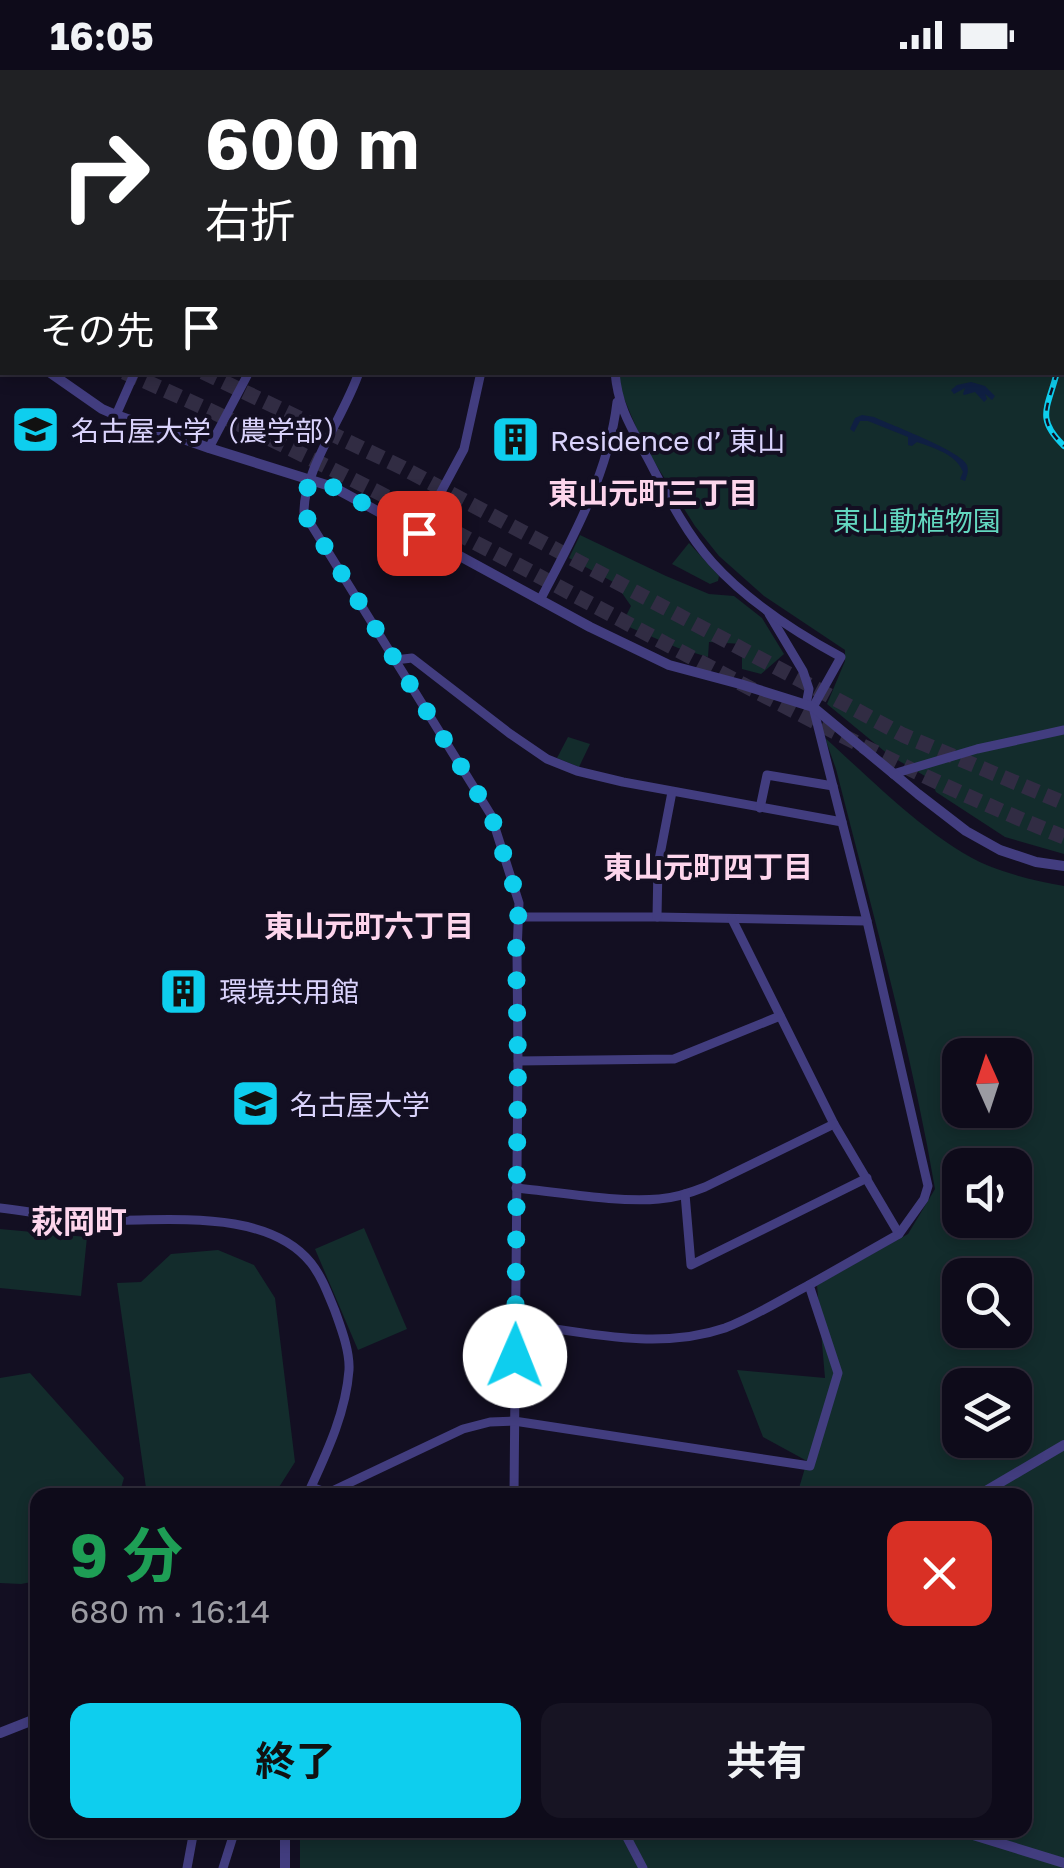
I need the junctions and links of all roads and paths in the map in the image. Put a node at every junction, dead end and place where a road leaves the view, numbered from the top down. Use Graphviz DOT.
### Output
graph roads {
  1 [pos="53,375"];
  2 [pos="68,375"];
  3 [pos="135,375"];
  4 [pos="247,375"];
  5 [pos="358,375"];
  6 [pos="480,375"];
  7 [pos="615,375"];
  8 [pos="68,386"];
  9 [pos="617,399"];
  10 [pos="116,415"];
  11 [pos="208,448"];
  12 [pos="310,480"];
  13 [pos="419,533"];
  14 [pos="540,600"];
  15 [pos="764,608"];
  16 [pos="394,660"];
  17 [pos="810,706"];
  18 [pos="1064,730"];
  19 [pos="893,774"];
  20 [pos="833,786"];
  21 [pos="672,792"];
  22 [pos="760,808"];
  23 [pos="842,822"];
  24 [pos="1064,866"];
  25 [pos="657,916"];
  26 [pos="518,918"];
  27 [pos="732,919"];
  28 [pos="866,921"];
  29 [pos="780,1016"];
  30 [pos="518,1062"];
  31 [pos="834,1124"];
  32 [pos="867,1178"];
  33 [pos="516,1188"];
  34 [pos="686,1194"];
  35 [pos="0,1208"];
  36 [pos="899,1234"];
  37 [pos="809,1285"];
  38 [pos="516,1323"];
  39 [pos="514,1421"];
  40 [pos="1064,1445"];
  41 [pos="309,1488"];
  42 [pos="339,1488"];
  43 [pos="514,1488"];
  44 [pos="990,1488"];
  45 [pos="30,1721"];
  46 [pos="0,1734"];
  47 [pos="193,1838"];
  48 [pos="232,1838"];
  49 [pos="285,1838"];
  50 [pos="627,1838"];
  51 [pos="982,1838"];
  52 [pos="1064,1864"];
  53 [pos="187,1868"];
  54 [pos="223,1868"];
  55 [pos="285,1868"];
  56 [pos="643,1868"];
  1 -- 8 [label="street"];
  2 -- 8 [label="street"];
  3 -- 10 [label="street"];
  4 -- 11 [label="street"];
  5 -- 12 [label="street"];
  6 -- 13 [label="street"];
  7 -- 9 [label="street"];
  8 -- 10 [label="street"];
  9 -- 14 [label="street"];
  9 -- 15 [label="street"];
  10 -- 11 [label="street"];
  11 -- 12 [label="street"];
  12 -- 13 [label="street"];
  12 -- 16 [label="street"];
  13 -- 14 [label="street"];
  14 -- 17 [label="street"];
  15 -- 17 [label="street"];
  15 -- 17 [label="street"];
  16 -- 21 [label="street"];
  16 -- 26 [label="street"];
  17 -- 19 [label="street"];
  17 -- 20 [label="street"];
  18 -- 19 [label="street"];
  19 -- 24 [label="street"];
  20 -- 22 [label="street"];
  20 -- 23 [label="street"];
  21 -- 22 [label="street"];
  21 -- 25 [label="street"];
  22 -- 23 [label="street"];
  23 -- 28 [label="street"];
  25 -- 26 [label="street"];
  25 -- 27 [label="street"];
  26 -- 30 [label="street"];
  27 -- 28 [label="street"];
  27 -- 29 [label="street"];
  28 -- 36 [label="street"];
  29 -- 30 [label="street"];
  29 -- 31 [label="street"];
  30 -- 33 [label="street"];
  31 -- 32 [label="street"];
  31 -- 34 [label="street"];
  32 -- 34 [label="street"];
  32 -- 36 [label="street"];
  33 -- 34 [label="street"];
  33 -- 38 [label="street"];
  35 -- 41 [label="street"];
  36 -- 37 [label="street"];
  37 -- 38 [label="street"];
  37 -- 39 [label="street"];
  38 -- 39 [label="street"];
  39 -- 42 [label="street"];
  39 -- 43 [label="street"];
  40 -- 44 [label="street"];
  45 -- 46 [label="street"];
  47 -- 53 [label="street"];
  48 -- 54 [label="street"];
  49 -- 55 [label="street"];
  50 -- 56 [label="street"];
  51 -- 52 [label="street"];
}
